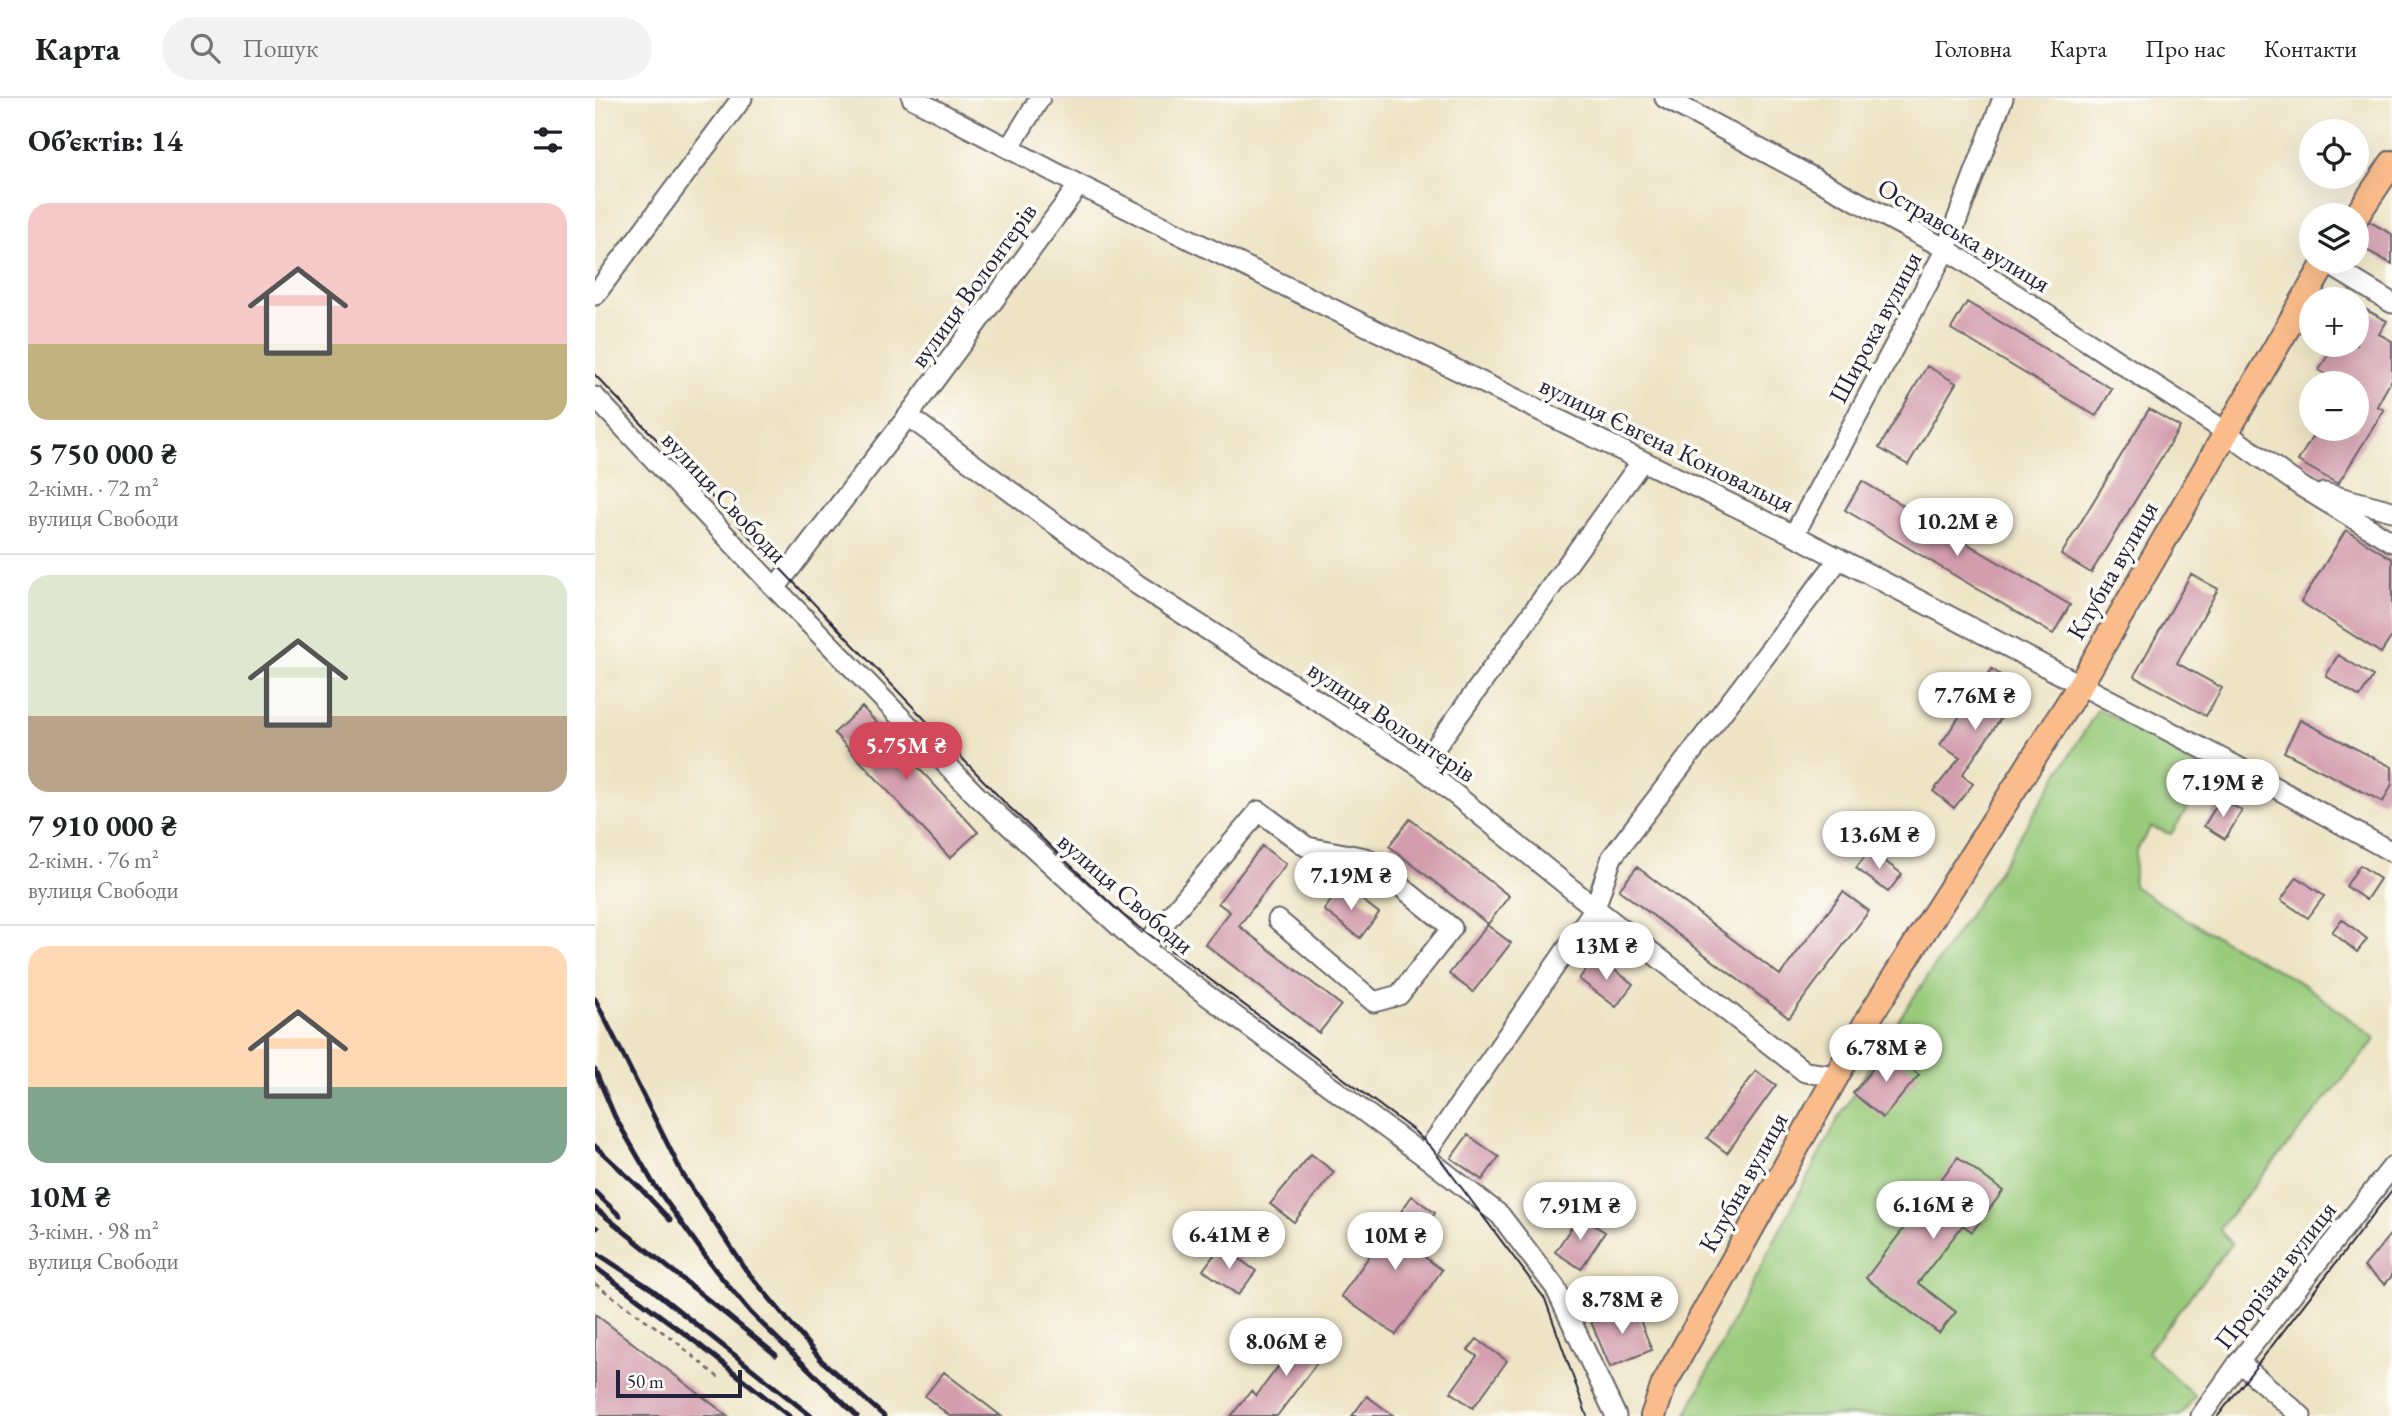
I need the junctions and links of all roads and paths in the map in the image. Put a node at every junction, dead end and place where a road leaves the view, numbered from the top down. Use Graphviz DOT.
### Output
graph roads {
  1 [pos="743,98"];
  2 [pos="912,98"];
  3 [pos="1040,98"];
  4 [pos="1665,98"];
  5 [pos="2003,98"];
  6 [pos="1009,148"];
  7 [pos="2392,163"];
  8 [pos="1079,185"];
  9 [pos="2365,203"];
  10 [pos="1946,249"];
  11 [pos="2320,273"];
  12 [pos="2344,273"];
  13 [pos="595,295"];
  14 [pos="2392,303"];
  15 [pos="595,397"];
  16 [pos="908,416"];
  17 [pos="2227,433"];
  18 [pos="1642,461"];
  19 [pos="2302,487"];
  20 [pos="2392,511"];
  21 [pos="1794,536"];
  22 [pos="2392,542"];
  23 [pos="1839,559"];
  24 [pos="775,588"];
  25 [pos="2080,685"];
  26 [pos="1421,767"];
  27 [pos="2392,852"];
  28 [pos="1595,908"];
  29 [pos="1278,920"];
  30 [pos="1143,948"];
  31 [pos="1836,1076"];
  32 [pos="1424,1156"];
  33 [pos="2392,1167"];
  34 [pos="595,1284"];
  35 [pos="2239,1362"];
  36 [pos="719,1378"];
  37 [pos="1616,1416"];
  38 [pos="1653,1416"];
  39 [pos="2200,1416"];
  40 [pos="2301,1416"];
  1 -- 13 [label="street"];
  2 -- 6 [label="street, вулиця Євгена Коновальця"];
  3 -- 6 [label="street"];
  4 -- 10 [label="street, Остравська вулиця"];
  5 -- 10 [label="street, Широка вулиця"];
  6 -- 8 [label="street, вулиця Євгена Коновальця"];
  7 -- 9 [label="main road"];
  8 -- 16 [label="street, вулиця Волонтерів"];
  8 -- 18 [label="street, вулиця Євгена Коновальця"];
  10 -- 17 [label="street, Остравська вулиця"];
  10 -- 21 [label="street, Широка вулиця"];
  11 -- 17 [label="main road, Клубна вулиця"];
  12 -- 14 [label="street"];
  15 -- 24 [label="street, вулиця Свободи"];
  16 -- 24 [label="street, вулиця Волонтерів"];
  16 -- 26 [label="street, вулиця Волонтерів"];
  17 -- 19 [label="street, Остравська вулиця"];
  17 -- 25 [label="main road, Клубна вулиця"];
  18 -- 21 [label="street, вулиця Євгена Коновальця"];
  18 -- 26 [label="street"];
  19 -- 20 [label="street"];
  19 -- 22 [label="street, Остравська вулиця"];
  21 -- 23 [label="street, вулиця Євгена Коновальця"];
  23 -- 25 [label="street, вулиця Євгена Коновальця"];
  23 -- 28 [label="street"];
  24 -- 30 [label="street, вулиця Свободи"];
  25 -- 27 [label="street, вулиця Євгена Коновальця"];
  25 -- 31 [label="main road, Клубна вулиця"];
  26 -- 28 [label="street, вулиця Волонтерів"];
  28 -- 31 [label="street, вулиця Волонтерів"];
  28 -- 32 [label="street"];
  29 -- 30 [label="street"];
  30 -- 32 [label="street, вулиця Свободи"];
  31 -- 38 [label="main road, Клубна вулиця"];
  32 -- 37 [label="street, вулиця Свободи"];
  33 -- 35 [label="street, Прорізна вулиця"];
  34 -- 36 [label="path"];
  35 -- 39 [label="street, Прорізна вулиця"];
  35 -- 40 [label="street"];
}
